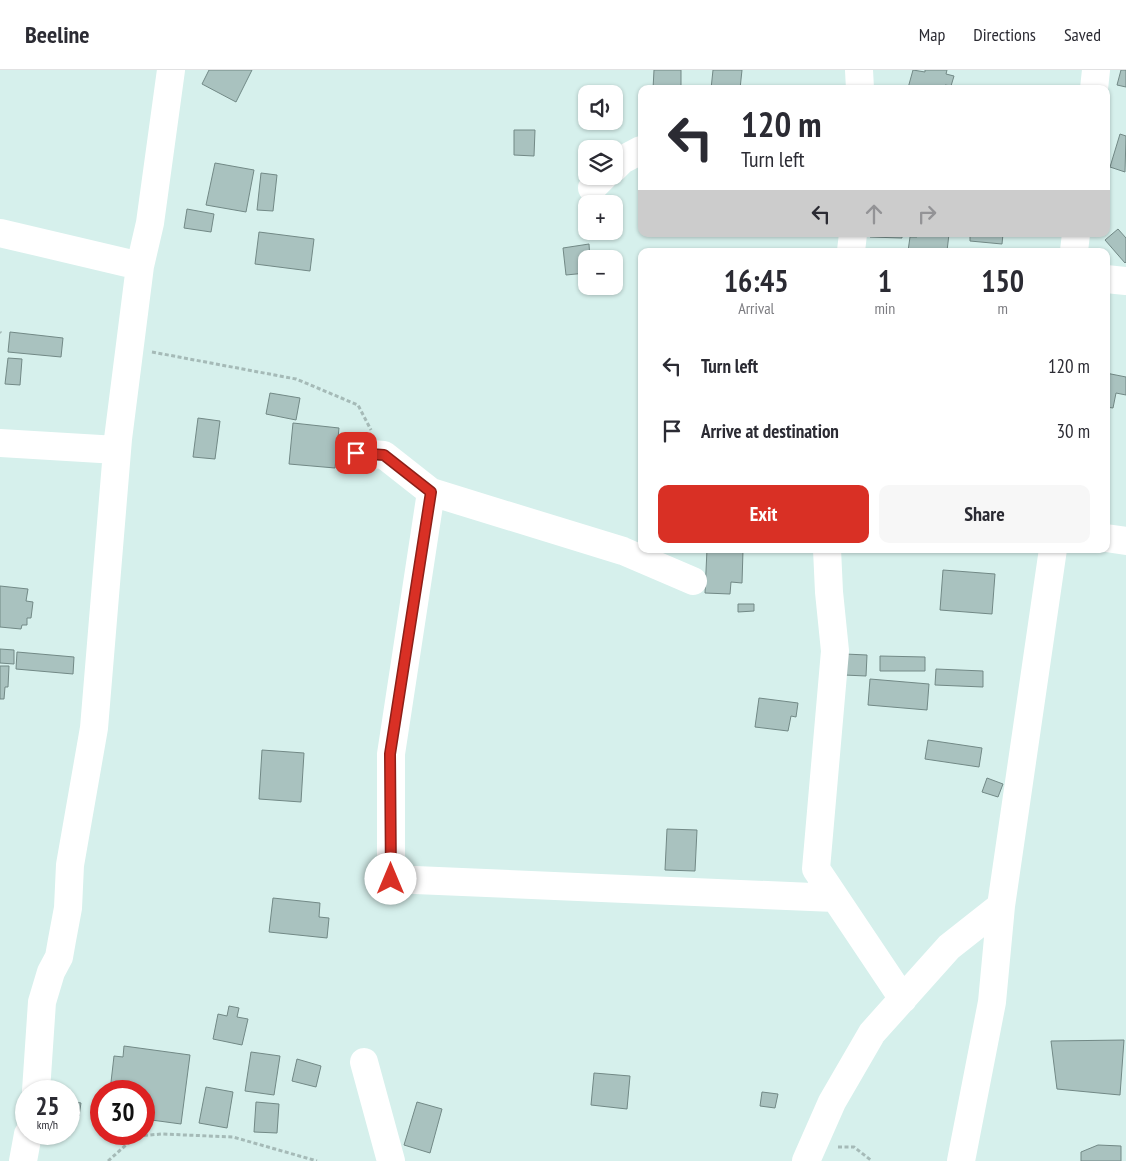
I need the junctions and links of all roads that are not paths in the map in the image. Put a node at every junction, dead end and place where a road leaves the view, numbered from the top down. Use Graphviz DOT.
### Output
graph roads {
  1 [pos="171,70"];
  2 [pos="859,70"];
  3 [pos="1096,70"];
  4 [pos="860,85"];
  5 [pos="1094,85"];
  6 [pos="638,152"];
  7 [pos="623,159"];
  8 [pos="0,233"];
  9 [pos="140,266"];
  10 [pos="1110,279"];
  11 [pos="1126,281"];
  12 [pos="0,443"];
  13 [pos="117,450"];
  14 [pos="356,453"];
  15 [pos="431,492"];
  16 [pos="1110,539"];
  17 [pos="1126,541"];
  18 [pos="827,553"];
  19 [pos="1052,553"];
  20 [pos="693,581"];
  21 [pos="835,898"];
  22 [pos="1001,906"];
  23 [pos="903,999"];
  24 [pos="364,1062"];
  25 [pos="37,1080"];
  26 [pos="26,1145"];
  27 [pos="809,1154"];
  28 [pos="23,1161"];
  29 [pos="391,1161"];
  30 [pos="960,1161"];
  1 -- 9 [label="street"];
  2 -- 4 [label="street"];
  3 -- 5 [label="street"];
  6 -- 7 [label="street"];
  8 -- 9 [label="street"];
  9 -- 13 [label="street"];
  10 -- 11 [label="street"];
  12 -- 13 [label="street"];
  13 -- 25 [label="street"];
  14 -- 15 [label="street"];
  15 -- 20 [label="street"];
  15 -- 21 [label="street"];
  16 -- 17 [label="street"];
  18 -- 21 [label="street"];
  19 -- 22 [label="street"];
  21 -- 23 [label="street"];
  22 -- 23 [label="street"];
  22 -- 30 [label="street"];
  23 -- 27 [label="street"];
  24 -- 29 [label="street"];
  26 -- 28 [label="street"];
}
